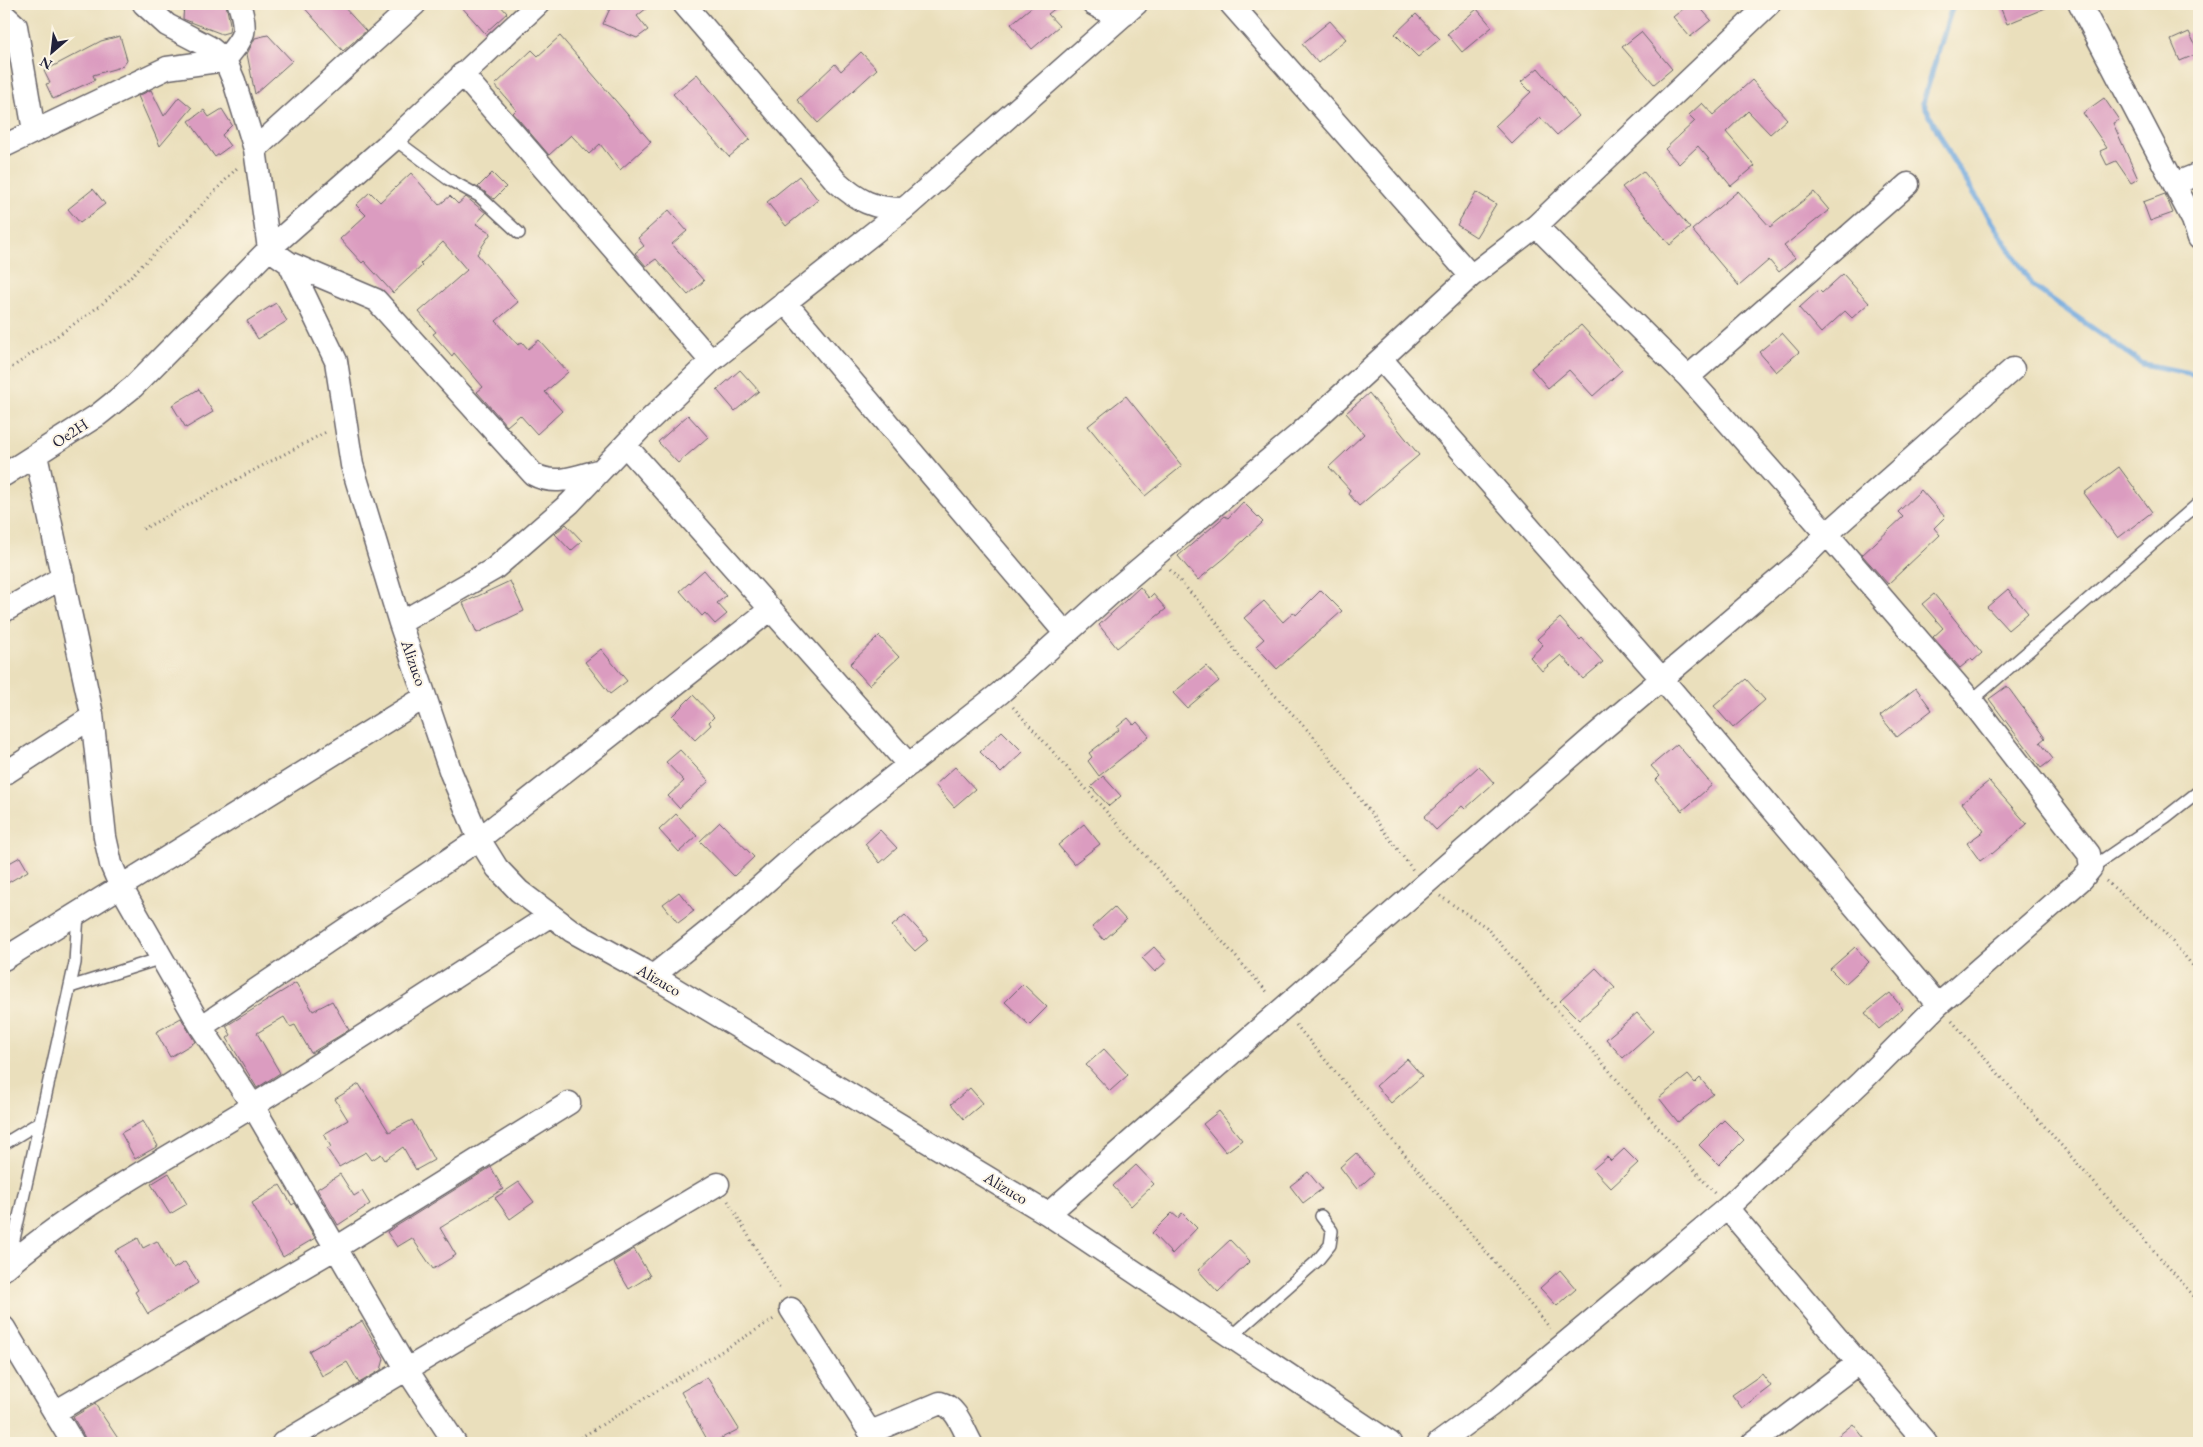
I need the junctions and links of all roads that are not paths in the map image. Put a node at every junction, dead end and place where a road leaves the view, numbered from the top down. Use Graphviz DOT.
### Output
graph roads {
  1 [pos="144,4"];
  2 [pos="239,4"];
  3 [pos="415,4"];
  4 [pos="538,4"];
  5 [pos="684,4"];
  6 [pos="1093,4"];
  7 [pos="1231,4"];
  8 [pos="1769,4"];
  9 [pos="2080,4"];
  10 [pos="1130,10"];
  11 [pos="4,15"];
  12 [pos="225,60"];
  13 [pos="462,74"];
  14 [pos="34,131"];
  15 [pos="394,139"];
  16 [pos="4,146"];
  17 [pos="255,149"];
  18 [pos="2199,174"];
  19 [pos="1908,184"];
  20 [pos="2174,184"];
  21 [pos="904,209"];
  22 [pos="1536,226"];
  23 [pos="519,233"];
  24 [pos="2199,238"];
  25 [pos="269,250"];
  26 [pos="289,263"];
  27 [pos="1471,276"];
  28 [pos="785,302"];
  29 [pos="1380,359"];
  30 [pos="711,361"];
  31 [pos="2014,369"];
  32 [pos="1688,377"];
  33 [pos="625,445"];
  34 [pos="36,455"];
  35 [pos="602,469"];
  36 [pos="4,475"];
  37 [pos="2199,503"];
  38 [pos="1827,534"];
  39 [pos="63,577"];
  40 [pos="770,609"];
  41 [pos="4,611"];
  42 [pos="400,623"];
  43 [pos="1066,634"];
  44 [pos="1662,679"];
  45 [pos="425,697"];
  46 [pos="1971,701"];
  47 [pos="92,717"];
  48 [pos="909,765"];
  49 [pos="4,774"];
  50 [pos="2199,791"];
  51 [pos="479,839"];
  52 [pos="2090,868"];
  53 [pos="120,885"];
  54 [pos="78,912"];
  55 [pos="551,915"];
  56 [pos="162,958"];
  57 [pos="4,959"];
  58 [pos="652,976"];
  59 [pos="70,987"];
  60 [pos="1938,1005"];
  61 [pos="201,1027"];
  62 [pos="569,1103"];
  63 [pos="253,1106"];
  64 [pos="40,1122"];
  65 [pos="4,1144"];
  66 [pos="718,1184"];
  67 [pos="1727,1208"];
  68 [pos="1048,1214"];
  69 [pos="1321,1216"];
  70 [pos="336,1248"];
  71 [pos="6,1266"];
  72 [pos="792,1309"];
  73 [pos="5,1337"];
  74 [pos="1231,1337"];
  75 [pos="1858,1363"];
  76 [pos="407,1370"];
  77 [pos="54,1412"];
  78 [pos="874,1438"];
  79 [pos="73,1443"];
  80 [pos="283,1443"];
  81 [pos="455,1443"];
  82 [pos="971,1443"];
  83 [pos="1390,1443"];
  84 [pos="1438,1443"];
  85 [pos="1752,1443"];
  86 [pos="1926,1443"];
  1 -- 12 [label="street"];
  2 -- 12 [label="street"];
  3 -- 17 [label="street"];
  4 -- 13 [label="street, Oe2H"];
  5 -- 21 [label="street"];
  6 -- 10 [label="street"];
  7 -- 27 [label="street"];
  8 -- 22 [label="street"];
  9 -- 20 [label="street"];
  10 -- 21 [label="street"];
  11 -- 14 [label="street"];
  12 -- 14 [label="street"];
  12 -- 17 [label="street"];
  13 -- 15 [label="street, Oe2H"];
  13 -- 30 [label="street"];
  14 -- 16 [label="street"];
  15 -- 23 [label="lane"];
  15 -- 25 [label="street, Oe2H"];
  17 -- 25 [label="street"];
  18 -- 20 [label="street"];
  19 -- 32 [label="street"];
  20 -- 24 [label="street"];
  21 -- 28 [label="street"];
  22 -- 27 [label="street"];
  22 -- 32 [label="street"];
  25 -- 26 [label="street"];
  25 -- 34 [label="street, Oe2H"];
  26 -- 35 [label="street"];
  26 -- 42 [label="street, Alizuco"];
  27 -- 29 [label="street"];
  28 -- 30 [label="street"];
  28 -- 43 [label="street"];
  29 -- 43 [label="street"];
  29 -- 44 [label="street"];
  30 -- 33 [label="street"];
  31 -- 38 [label="street"];
  32 -- 38 [label="street"];
  33 -- 35 [label="street"];
  33 -- 40 [label="street"];
  34 -- 36 [label="street, Oe2H"];
  34 -- 39 [label="street"];
  35 -- 42 [label="street"];
  37 -- 46 [label="lane"];
  38 -- 44 [label="street"];
  38 -- 46 [label="street"];
  39 -- 41 [label="street"];
  39 -- 47 [label="street"];
  40 -- 48 [label="street"];
  40 -- 51 [label="street"];
  42 -- 45 [label="street, Alizuco"];
  43 -- 48 [label="street"];
  44 -- 60 [label="street"];
  44 -- 68 [label="street"];
  45 -- 51 [label="street, Alizuco"];
  45 -- 53 [label="street"];
  46 -- 52 [label="street"];
  47 -- 49 [label="street"];
  47 -- 53 [label="street"];
  48 -- 58 [label="street"];
  50 -- 52 [label="lane"];
  51 -- 55 [label="street, Alizuco"];
  51 -- 61 [label="street"];
  52 -- 60 [label="street"];
  53 -- 54 [label="street"];
  53 -- 56 [label="street"];
  54 -- 57 [label="street"];
  54 -- 59 [label="lane"];
  55 -- 58 [label="street, Alizuco"];
  55 -- 63 [label="street"];
  56 -- 59 [label="lane"];
  56 -- 61 [label="street"];
  58 -- 68 [label="street, Alizuco"];
  59 -- 64 [label="lane"];
  60 -- 67 [label="street"];
  61 -- 63 [label="street"];
  62 -- 70 [label="street"];
  63 -- 70 [label="street"];
  63 -- 71 [label="street"];
  64 -- 65 [label="lane"];
  64 -- 71 [label="lane"];
  66 -- 76 [label="street"];
  67 -- 75 [label="street"];
  67 -- 84 [label="street"];
  68 -- 74 [label="street, Alizuco"];
  69 -- 74 [label="lane"];
  70 -- 76 [label="street"];
  70 -- 77 [label="street"];
  72 -- 78 [label="street"];
  73 -- 77 [label="street"];
  74 -- 83 [label="street, Alizuco"];
  75 -- 85 [label="street"];
  75 -- 86 [label="street"];
  76 -- 80 [label="street"];
  76 -- 81 [label="street"];
  77 -- 79 [label="street"];
  78 -- 82 [label="street"];
}
